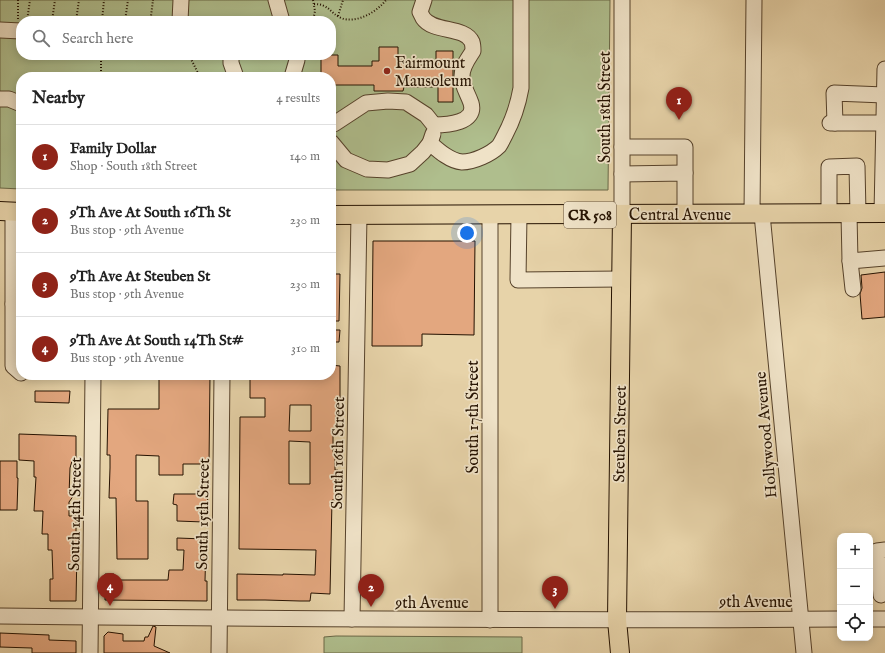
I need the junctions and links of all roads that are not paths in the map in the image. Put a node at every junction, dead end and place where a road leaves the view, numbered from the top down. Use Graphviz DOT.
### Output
graph roads {
  1 [pos="181,0"];
  2 [pos="276,0"];
  3 [pos="424,0"];
  4 [pos="521,0"];
  5 [pos="622,0"];
  6 [pos="754,0"];
  7 [pos="180,16"];
  8 [pos="281,16"];
  9 [pos="16,26"];
  10 [pos="0,30"];
  11 [pos="231,60"];
  12 [pos="297,60"];
  13 [pos="885,69"];
  14 [pos="234,72"];
  15 [pos="293,72"];
  16 [pos="884,95"];
  17 [pos="0,99"];
  18 [pos="16,102"];
  19 [pos="336,123"];
  20 [pos="884,123"];
  21 [pos="434,125"];
  22 [pos="430,143"];
  23 [pos="622,147"];
  24 [pos="336,148"];
  25 [pos="685,173"];
  26 [pos="622,174"];
  27 [pos="11,212"];
  28 [pos="622,214"];
  29 [pos="685,214"];
  30 [pos="757,214"];
  31 [pos="829,214"];
  32 [pos="853,214"];
  33 [pos="884,214"];
  34 [pos="336,215"];
  35 [pos="359,215"];
  36 [pos="490,215"];
  37 [pos="520,215"];
  38 [pos="885,258"];
  39 [pos="850,261"];
  40 [pos="621,279"];
  41 [pos="16,289"];
  42 [pos="853,289"];
  43 [pos="16,320"];
  44 [pos="16,369"];
  45 [pos="93,380"];
  46 [pos="222,380"];
  47 [pos="885,550"];
  48 [pos="881,595"];
  49 [pos="0,616"];
  50 [pos="91,617"];
  51 [pos="219,619"];
  52 [pos="352,619"];
  53 [pos="801,619"];
  54 [pos="837,619"];
  55 [pos="873,619"];
  56 [pos="885,619"];
  57 [pos="490,620"];
  58 [pos="618,620"];
  59 [pos="90,653"];
  60 [pos="219,653"];
  61 [pos="620,653"];
  62 [pos="804,653"];
  1 -- 7 [label="street"];
  2 -- 8 [label="street"];
  3 -- 21 [label="street"];
  4 -- 22 [label="street"];
  5 -- 23 [label="street, South 18th Street"];
  6 -- 30 [label="street, Hollywood Avenue"];
  9 -- 10 [label="street"];
  11 -- 14 [label="street"];
  12 -- 15 [label="street"];
  13 -- 16 [label="street"];
  16 -- 20 [label="street"];
  16 -- 20 [label="street"];
  17 -- 18 [label="street"];
  19 -- 21 [label="street"];
  20 -- 33 [label="street"];
  21 -- 22 [label="street"];
  22 -- 24 [label="street"];
  23 -- 25 [label="street"];
  23 -- 26 [label="street, South 18th Street"];
  25 -- 26 [label="street"];
  25 -- 29 [label="street"];
  26 -- 28 [label="street, South 18th Street"];
  27 -- 41 [label="street"];
  28 -- 29 [label="main road, Central Avenue / CR 508"];
  28 -- 37 [label="main road, Central Avenue / CR 508"];
  28 -- 40 [label="main road, Steuben Street"];
  29 -- 30 [label="main road, Central Avenue / CR 508"];
  30 -- 31 [label="main road, Central Avenue / CR 508"];
  30 -- 53 [label="street, Hollywood Avenue"];
  31 -- 32 [label="main road, Central Avenue / CR 508"];
  31 -- 32 [label="street"];
  32 -- 33 [label="main road, Central Avenue / CR 508"];
  32 -- 39 [label="street"];
  34 -- 35 [label="main road, Central Avenue / CR 508"];
  35 -- 36 [label="main road, Central Avenue / CR 508"];
  35 -- 52 [label="street, South 16th Street"];
  36 -- 37 [label="main road, Central Avenue / CR 508"];
  36 -- 57 [label="street, South 17th Street"];
  37 -- 40 [label="street"];
  38 -- 39 [label="street"];
  39 -- 42 [label="street"];
  40 -- 58 [label="main road, Steuben Street"];
  43 -- 44 [label="street"];
  45 -- 50 [label="street, South 14th Street"];
  46 -- 51 [label="street, South 15th Street"];
  47 -- 48 [label="street"];
  49 -- 50 [label="street, 9th Avenue"];
  50 -- 51 [label="street, 9th Avenue"];
  50 -- 59 [label="street, South 14th Street"];
  51 -- 52 [label="street, 9th Avenue"];
  51 -- 60 [label="street, South 15th Street"];
  52 -- 57 [label="street, 9th Avenue"];
  53 -- 54 [label="street, 9th Avenue"];
  53 -- 58 [label="street, 9th Avenue"];
  53 -- 62 [label="street, Hollywood Avenue"];
  55 -- 56 [label="street"];
  57 -- 58 [label="street, 9th Avenue"];
  58 -- 61 [label="main road, Steuben Street"];
}
